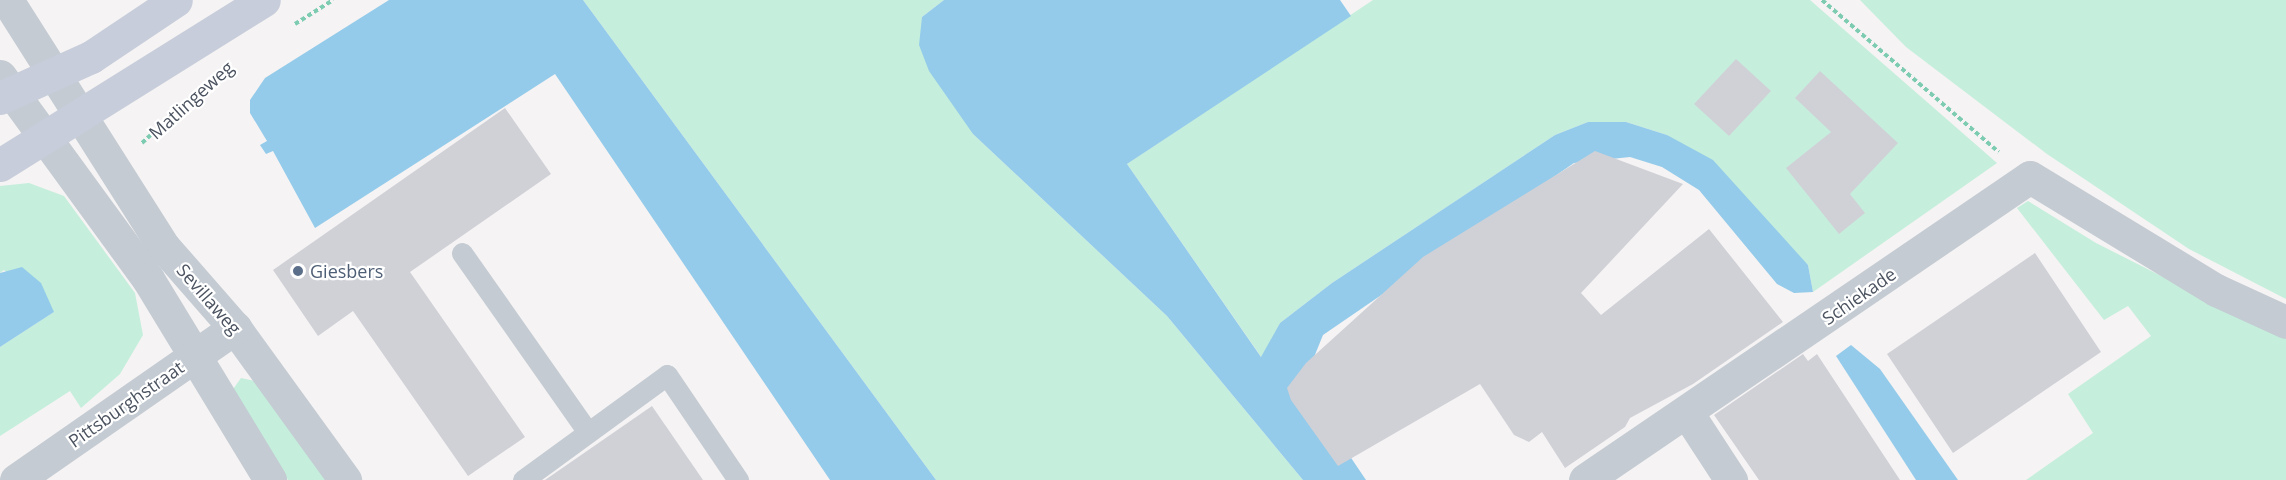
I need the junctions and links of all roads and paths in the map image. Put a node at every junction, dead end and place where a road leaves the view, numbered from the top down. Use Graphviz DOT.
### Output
graph roads {
  1 [pos="7,0"];
  2 [pos="176,0"];
  3 [pos="264,0"];
  4 [pos="333,0"];
  5 [pos="1822,0"];
  6 [pos="284,30"];
  7 [pos="54,72"];
  8 [pos="218,73"];
  9 [pos="4,88"];
  10 [pos="78,116"];
  11 [pos="45,135"];
  12 [pos="0,165"];
  13 [pos="108,167"];
  14 [pos="2030,177"];
  15 [pos="462,253"];
  16 [pos="2286,322"];
  17 [pos="235,328"];
  18 [pos="192,357"];
  19 [pos="1688,414"];
  20 [pos="588,432"];
  21 [pos="16,480"];
  22 [pos="270,480"];
  23 [pos="345,480"];
  24 [pos="523,480"];
  25 [pos="738,480"];
  26 [pos="1585,480"];
  27 [pos="1731,480"];
  1 -- 7 [label="street"];
  2 -- 7 [label="main road"];
  3 -- 10 [label="main road, Matlingeweg"];
  4 -- 6 [label="path"];
  5 -- 14 [label="path"];
  7 -- 9 [label="main road"];
  7 -- 10 [label="street, Sevillaweg"];
  8 -- 13 [label="path, Matlingeweg"];
  9 -- 11 [label="street, Sevillaweg"];
  10 -- 11 [label="main road, Matlingeweg"];
  10 -- 13 [label="street, Sevillaweg"];
  11 -- 12 [label="main road, Matlingeweg"];
  11 -- 18 [label="street, Sevillaweg"];
  13 -- 17 [label="street, Sevillaweg"];
  14 -- 16 [label="street"];
  14 -- 19 [label="street, Schiekade"];
  15 -- 20 [label="lane"];
  17 -- 18 [label="street, Pittsburghstraat"];
  17 -- 23 [label="street, Sevillaweg"];
  18 -- 21 [label="street, Pittsburghstraat"];
  18 -- 22 [label="street, Sevillaweg"];
  19 -- 26 [label="street, Schiekade"];
  19 -- 27 [label="street"];
  20 -- 24 [label="lane"];
  20 -- 25 [label="lane"];
}
